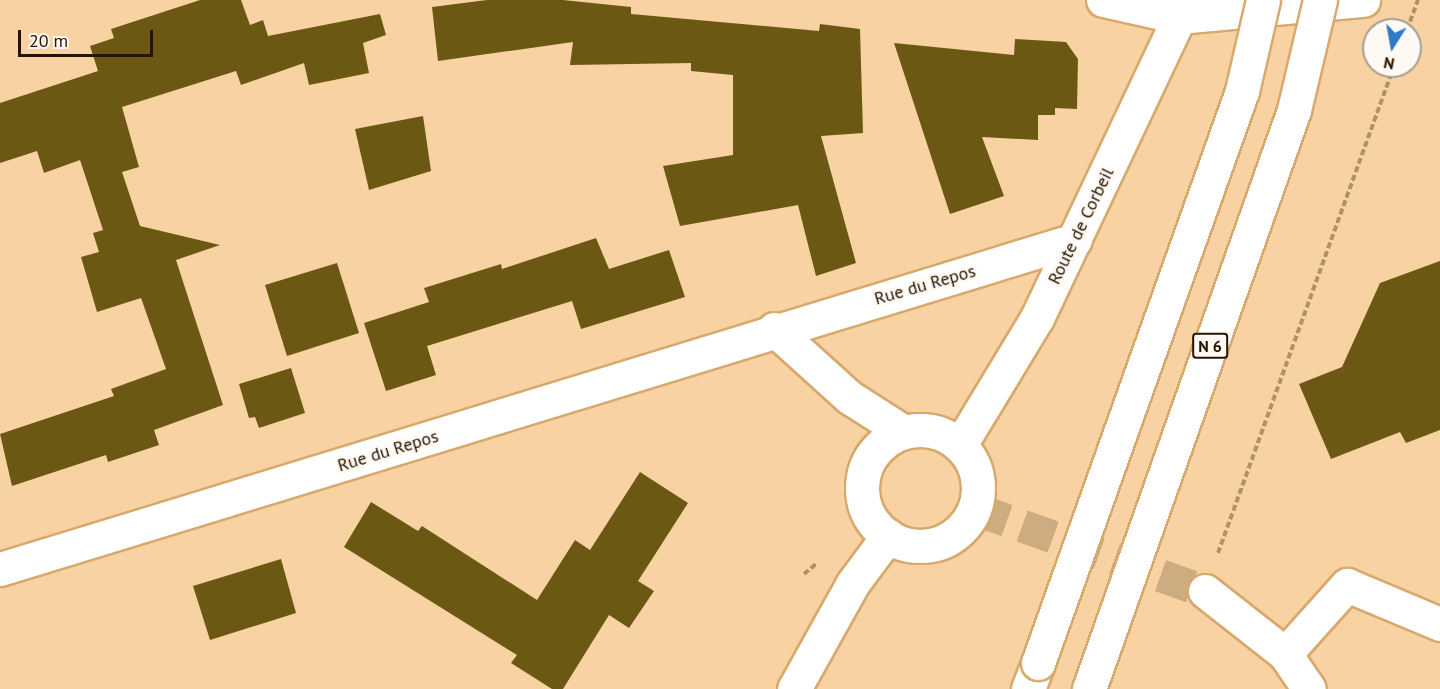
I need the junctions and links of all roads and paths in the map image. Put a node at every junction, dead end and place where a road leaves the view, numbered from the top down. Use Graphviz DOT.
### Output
graph roads {
  1 [pos="1103,0"];
  2 [pos="1263,0"];
  3 [pos="1320,0"];
  4 [pos="1363,0"];
  5 [pos="1418,0"];
  6 [pos="1183,9"];
  7 [pos="1411,18"];
  8 [pos="1390,78"];
  9 [pos="1075,240"];
  10 [pos="774,329"];
  11 [pos="904,432"];
  12 [pos="960,445"];
  13 [pos="888,536"];
  14 [pos="0,569"];
  15 [pos="1205,591"];
  16 [pos="1440,624"];
  17 [pos="1285,654"];
  18 [pos="1033,676"];
  19 [pos="795,689"];
  20 [pos="1089,689"];
  21 [pos="1309,689"];
  1 -- 6 [label="main road"];
  2 -- 18 [label="main road, bridge"];
  3 -- 20 [label="main road, N 6, bridge"];
  4 -- 6 [label="main road"];
  5 -- 7 [label="path"];
  6 -- 9 [label="main road, Route de Corbeil"];
  8 -- 15 [label="path"];
  9 -- 10 [label="main road, Rue du Repos"];
  9 -- 12 [label="main road, Route de Corbeil"];
  10 -- 11 [label="main road"];
  10 -- 14 [label="main road, Rue du Repos"];
  11 -- 12 [label="main road"];
  11 -- 13 [label="main road"];
  12 -- 13 [label="main road"];
  13 -- 19 [label="main road"];
  15 -- 17 [label="main road"];
  16 -- 17 [label="main road"];
  17 -- 21 [label="main road"];
}
